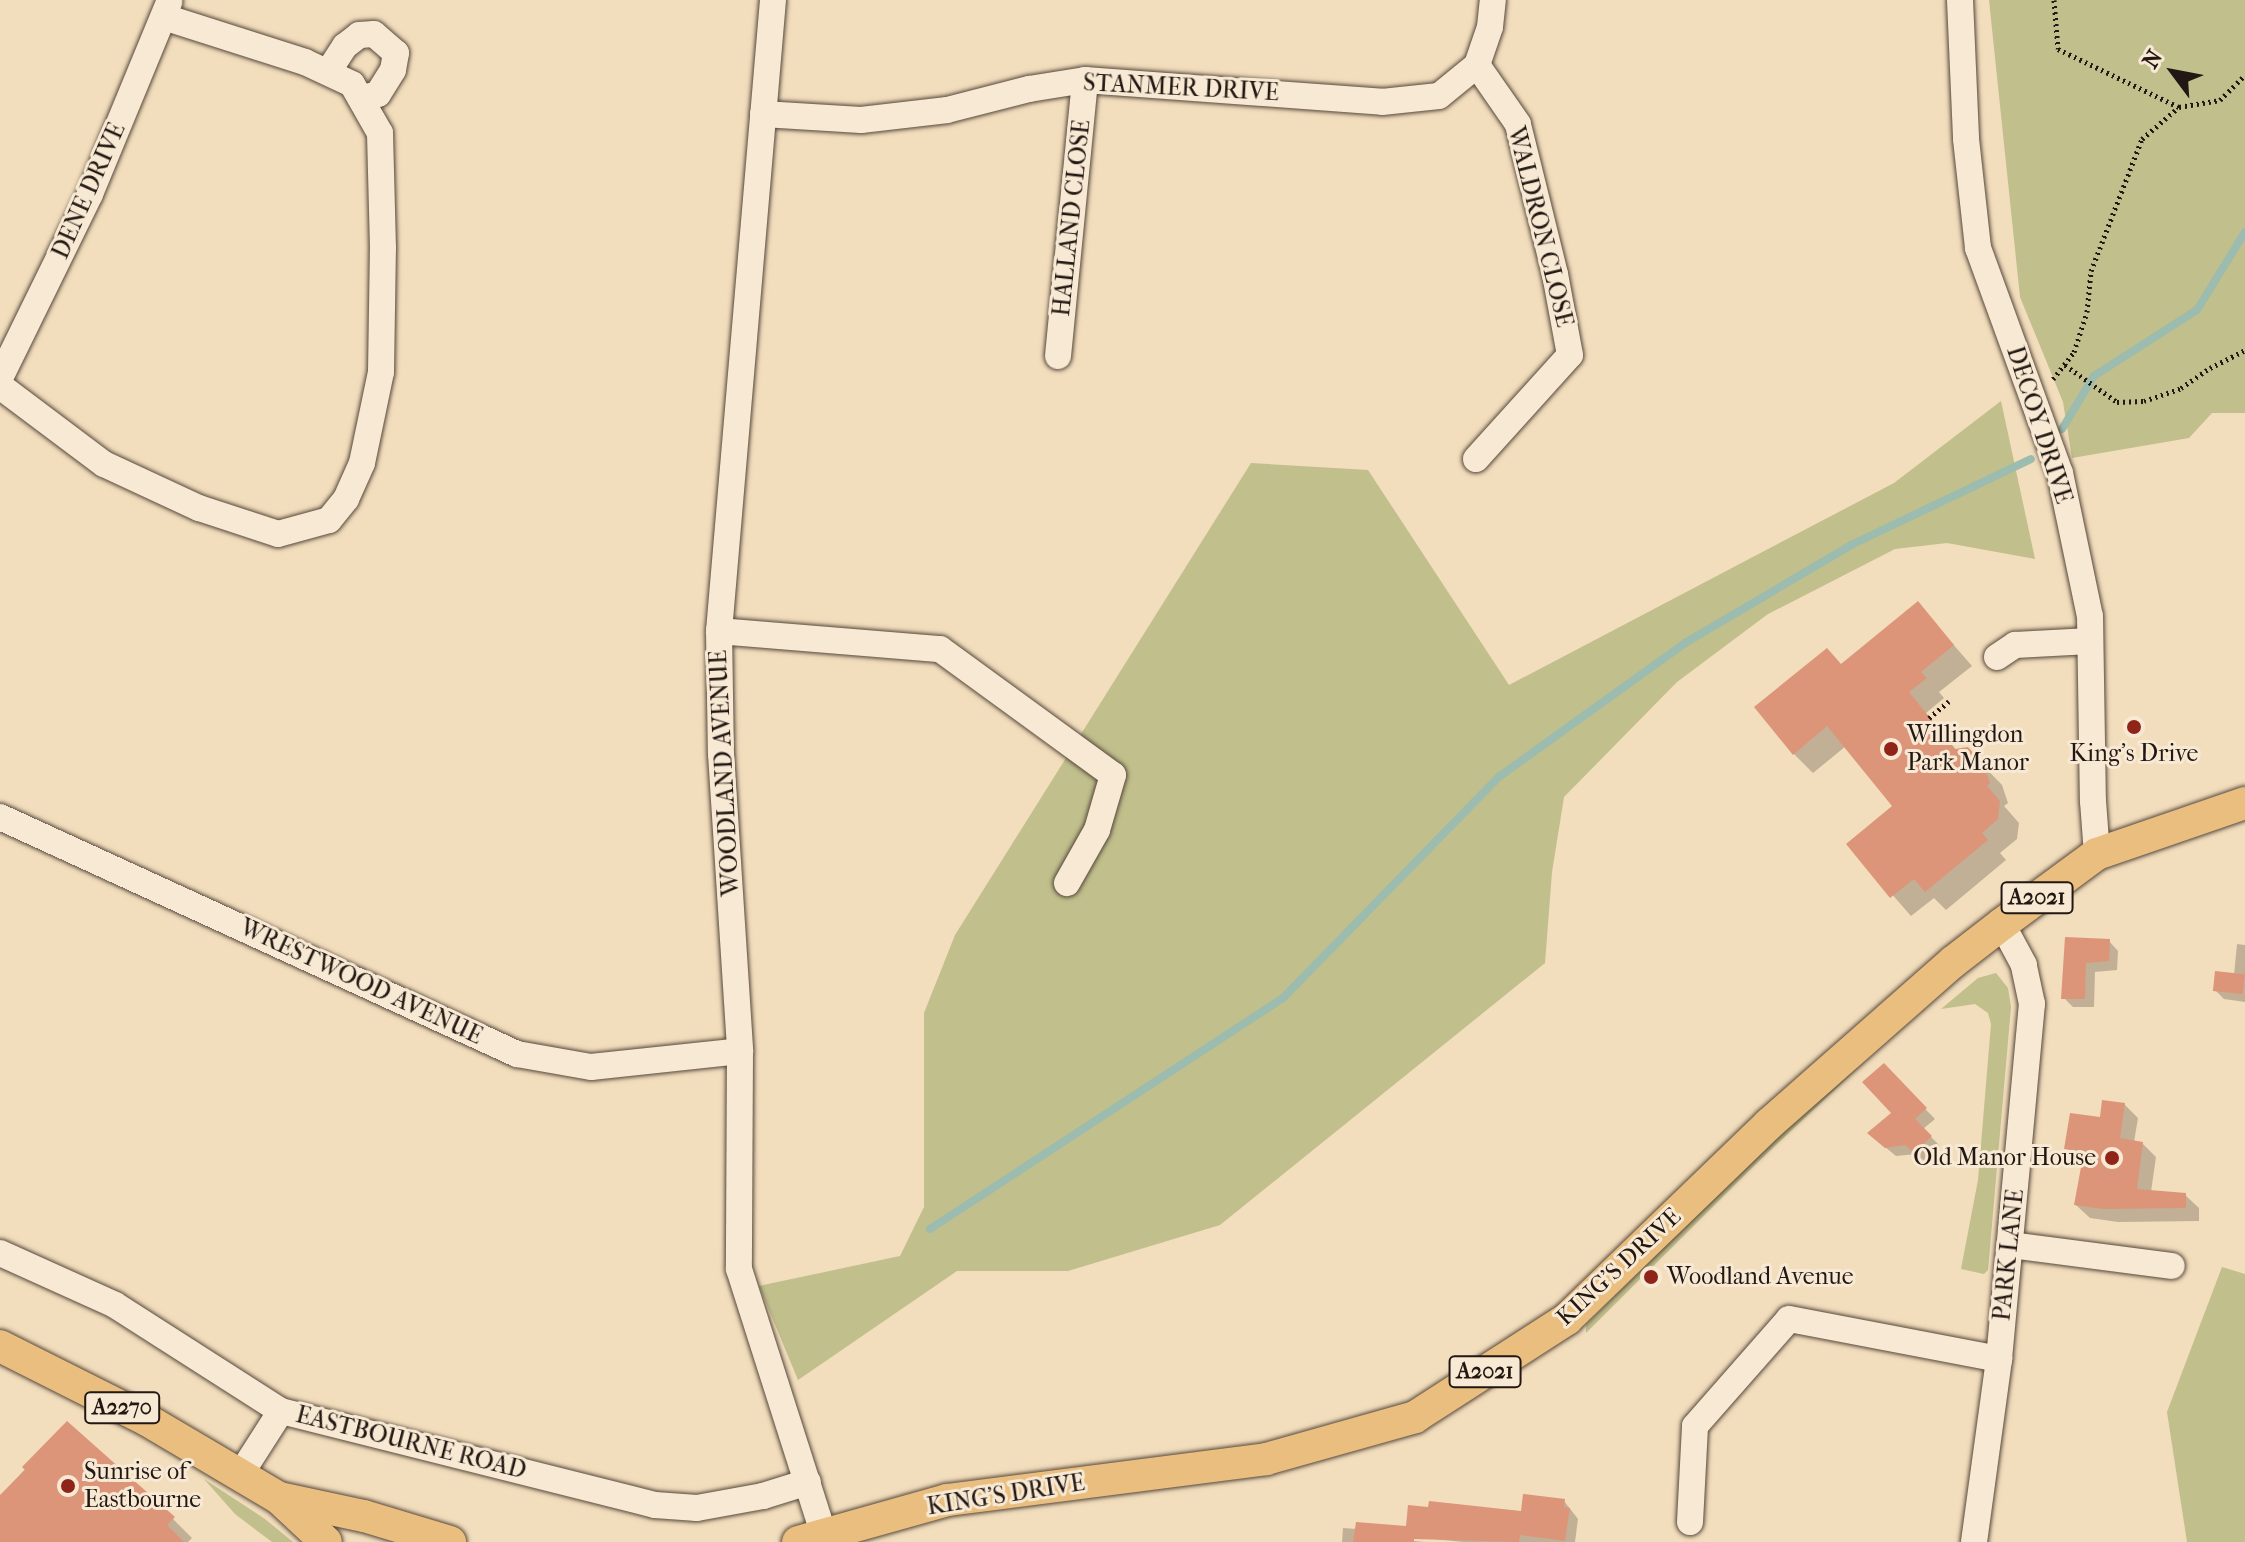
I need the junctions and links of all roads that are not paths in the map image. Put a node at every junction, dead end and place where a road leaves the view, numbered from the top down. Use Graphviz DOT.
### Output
graph roads {
  1 [pos="773,0"];
  2 [pos="1493,0"];
  3 [pos="1960,0"];
  4 [pos="166,9"];
  5 [pos="1477,65"];
  6 [pos="328,72"];
  7 [pos="1085,80"];
  8 [pos="363,98"];
  9 [pos="763,114"];
  10 [pos="1058,356"];
  11 [pos="0,378"];
  12 [pos="0,386"];
  13 [pos="1476,459"];
  14 [pos="719,631"];
  15 [pos="2090,641"];
  16 [pos="1997,657"];
  17 [pos="2245,803"];
  18 [pos="0,817"];
  19 [pos="2097,854"];
  20 [pos="1067,883"];
  21 [pos="2002,924"];
  22 [pos="740,1051"];
  23 [pos="2011,1245"];
  24 [pos="0,1253"];
  25 [pos="2172,1266"];
  26 [pos="0,1346"];
  27 [pos="1999,1359"];
  28 [pos="281,1411"];
  29 [pos="240,1475"];
  30 [pos="808,1482"];
  31 [pos="279,1498"];
  32 [pos="1690,1522"];
  33 [pos="811,1538"];
  34 [pos="326,1542"];
  35 [pos="450,1542"];
  36 [pos="1974,1542"];
  1 -- 9 [label="street, WOODLAND AVENUE"];
  2 -- 5 [label="street"];
  3 -- 15 [label="street, DECOY DRIVE"];
  4 -- 6 [label="street"];
  4 -- 11 [label="street, DENE DRIVE"];
  5 -- 7 [label="street, STANMER DRIVE"];
  5 -- 13 [label="street, WALDRON CLOSE"];
  6 -- 8 [label="street"];
  6 -- 8 [label="street"];
  7 -- 9 [label="street, STANMER DRIVE"];
  7 -- 10 [label="street, HALLAND CLOSE"];
  8 -- 12 [label="street"];
  9 -- 14 [label="street, WOODLAND AVENUE"];
  14 -- 20 [label="street"];
  14 -- 22 [label="street, WOODLAND AVENUE"];
  15 -- 16 [label="street"];
  15 -- 19 [label="street, DECOY DRIVE"];
  17 -- 19 [label="main road, KING'S DRIVE / A2021"];
  18 -- 22 [label="street, WRESTWOOD AVENUE"];
  19 -- 21 [label="main road, KING'S DRIVE / A2021"];
  21 -- 23 [label="street, PARK LANE"];
  21 -- 33 [label="main road, KING'S DRIVE / A2021"];
  22 -- 30 [label="street, WOODLAND AVENUE"];
  23 -- 25 [label="street"];
  23 -- 27 [label="street, PARK LANE"];
  24 -- 28 [label="street, EASTBOURNE ROAD"];
  26 -- 29 [label="main road, A2270"];
  27 -- 32 [label="street"];
  27 -- 36 [label="street, PARK LANE"];
  28 -- 29 [label="street"];
  28 -- 30 [label="street, EASTBOURNE ROAD"];
  29 -- 31 [label="main road, A2270"];
  30 -- 33 [label="street, WOODLAND AVENUE"];
  31 -- 34 [label="main road, A2270"];
  31 -- 35 [label="main road, A2270"];
}
